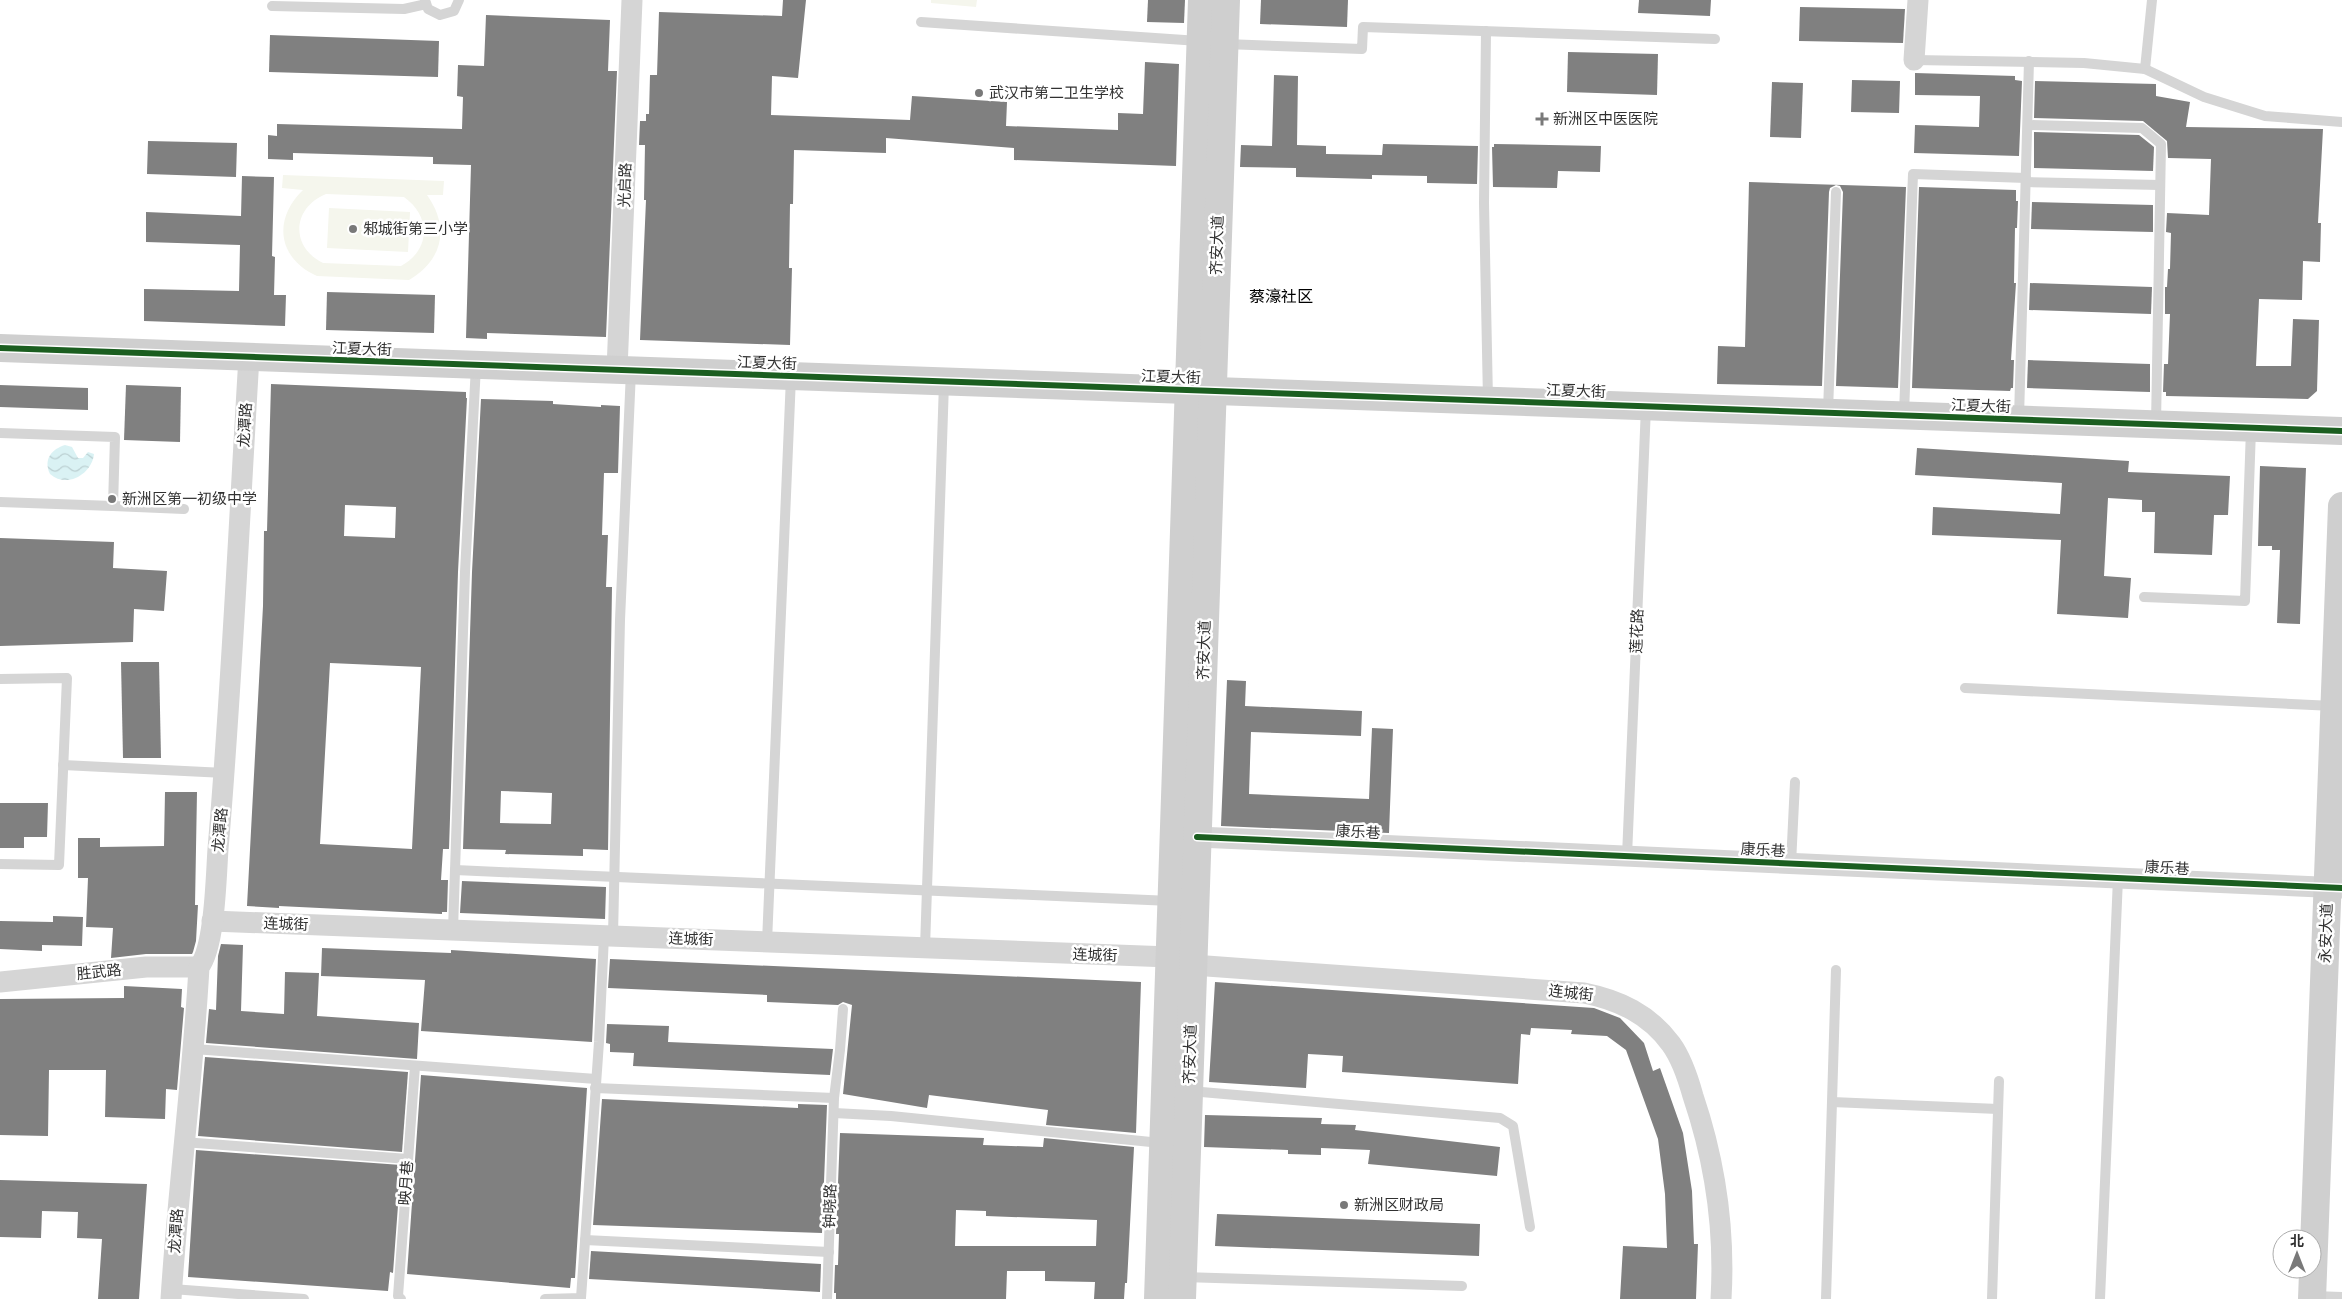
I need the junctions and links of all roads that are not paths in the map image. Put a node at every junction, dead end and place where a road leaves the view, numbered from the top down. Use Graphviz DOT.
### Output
graph roads {
  1 [pos="459,0"];
  2 [pos="632,0"];
  3 [pos="1202,0"];
  4 [pos="1226,0"];
  5 [pos="1918,0"];
  6 [pos="2152,0"];
  7 [pos="425,2"];
  8 [pos="272,6"];
  9 [pos="920,22"];
  10 [pos="1486,31"];
  11 [pos="1715,39"];
  12 [pos="1212,42"];
  13 [pos="1914,60"];
  14 [pos="2030,62"];
  15 [pos="2145,69"];
  16 [pos="2342,122"];
  17 [pos="2028,125"];
  18 [pos="2026,180"];
  19 [pos="2160,185"];
  20 [pos="1836,192"];
  21 [pos="0,348"];
  22 [pos="249,357"];
  23 [pos="476,365"];
  24 [pos="624,370"];
  25 [pos="791,376"];
  26 [pos="944,382"];
  27 [pos="1201,391"];
  28 [pos="1488,401"];
  29 [pos="1646,406"];
  30 [pos="1828,413"];
  31 [pos="1904,416"];
  32 [pos="2019,420"];
  33 [pos="2156,424"];
  34 [pos="2251,428"];
  35 [pos="2342,431"];
  36 [pos="0,433"];
  37 [pos="0,502"];
  38 [pos="113,506"];
  39 [pos="2342,506"];
  40 [pos="184,508"];
  41 [pos="2144,597"];
  42 [pos="0,679"];
  43 [pos="1965,688"];
  44 [pos="2334,706"];
  45 [pos="63,766"];
  46 [pos="225,773"];
  47 [pos="1795,782"];
  48 [pos="1197,837"];
  49 [pos="1627,856"];
  50 [pos="0,864"];
  51 [pos="1791,864"];
  52 [pos="455,870"];
  53 [pos="614,877"];
  54 [pos="2118,878"];
  55 [pos="769,884"];
  56 [pos="2335,888"];
  57 [pos="927,891"];
  58 [pos="1172,901"];
  59 [pos="212,921"];
  60 [pos="453,930"];
  61 [pos="608,936"];
  62 [pos="767,942"];
  63 [pos="925,948"];
  64 [pos="1181,961"];
  65 [pos="199,967"];
  66 [pos="1836,970"];
  67 [pos="0,982"];
  68 [pos="843,1009"];
  69 [pos="194,1049"];
  70 [pos="414,1066"];
  71 [pos="1999,1081"];
  72 [pos="595,1084"];
  73 [pos="1189,1091"];
  74 [pos="834,1098"];
  75 [pos="1832,1102"];
  76 [pos="1998,1109"];
  77 [pos="834,1113"];
  78 [pos="183,1142"];
  79 [pos="1164,1143"];
  80 [pos="408,1159"];
  81 [pos="1530,1227"];
  82 [pos="585,1240"];
  83 [pos="829,1252"];
  84 [pos="1462,1286"];
  85 [pos="1182,1288"];
  86 [pos="171,1294"];
  87 [pos="2312,1298"];
  88 [pos="2342,1298"];
  89 [pos="304,1299"];
  90 [pos="402,1299"];
  91 [pos="545,1299"];
  92 [pos="827,1299"];
  93 [pos="1158,1299"];
  94 [pos="1721,1299"];
  95 [pos="1826,1299"];
  96 [pos="1992,1299"];
  97 [pos="2100,1299"];
  1 -- 7 [label="lane"];
  2 -- 24 [label="street, 光启路"];
  3 -- 12 [label="street, 齐安大道"];
  4 -- 12 [label="street, 齐安大道"];
  5 -- 13 [label="street"];
  6 -- 15 [label="lane"];
  7 -- 8 [label="lane"];
  9 -- 12 [label="lane"];
  10 -- 11 [label="lane"];
  10 -- 12 [label="lane"];
  10 -- 28 [label="lane"];
  12 -- 27 [label="street, 齐安大道"];
  13 -- 14 [label="lane"];
  14 -- 15 [label="lane"];
  14 -- 17 [label="lane"];
  15 -- 16 [label="lane"];
  17 -- 18 [label="lane"];
  17 -- 19 [label="lane"];
  18 -- 19 [label="lane"];
  18 -- 31 [label="lane"];
  18 -- 32 [label="lane"];
  19 -- 33 [label="lane"];
  20 -- 30 [label="lane"];
  21 -- 22 [label="street, 江夏大街"];
  22 -- 23 [label="street, 江夏大街"];
  22 -- 46 [label="street, 龙潭路"];
  23 -- 24 [label="street, 江夏大街"];
  23 -- 52 [label="lane"];
  24 -- 25 [label="street, 江夏大街"];
  24 -- 53 [label="lane"];
  25 -- 26 [label="street, 江夏大街"];
  25 -- 55 [label="lane"];
  26 -- 27 [label="street, 江夏大街"];
  26 -- 57 [label="lane"];
  27 -- 28 [label="street, 江夏大街"];
  27 -- 48 [label="street, 齐安大道"];
  27 -- 58 [label="street, 齐安大道"];
  28 -- 29 [label="street, 江夏大街"];
  29 -- 30 [label="street, 江夏大街"];
  29 -- 49 [label="lane, 莲花路"];
  30 -- 31 [label="street, 江夏大街"];
  31 -- 32 [label="street, 江夏大街"];
  32 -- 33 [label="street, 江夏大街"];
  33 -- 34 [label="street, 江夏大街"];
  34 -- 35 [label="street, 江夏大街"];
  34 -- 41 [label="lane"];
  36 -- 38 [label="lane"];
  37 -- 38 [label="lane"];
  38 -- 40 [label="lane"];
  39 -- 44 [label="street, 永安大道"];
  42 -- 45 [label="lane"];
  43 -- 44 [label="lane"];
  44 -- 56 [label="street, 永安大道"];
  45 -- 46 [label="lane"];
  45 -- 50 [label="lane"];
  46 -- 59 [label="street, 龙潭路"];
  47 -- 51 [label="lane"];
  48 -- 49 [label="street, 康乐巷"];
  48 -- 64 [label="street, 齐安大道"];
  49 -- 51 [label="street, 康乐巷"];
  51 -- 54 [label="street, 康乐巷"];
  52 -- 53 [label="lane"];
  52 -- 60 [label="lane"];
  53 -- 55 [label="lane"];
  53 -- 61 [label="lane"];
  54 -- 56 [label="street, 康乐巷"];
  54 -- 97 [label="lane"];
  55 -- 57 [label="lane"];
  55 -- 62 [label="lane"];
  56 -- 87 [label="street, 永安大道"];
  57 -- 58 [label="lane"];
  57 -- 63 [label="lane"];
  58 -- 64 [label="street, 齐安大道"];
  59 -- 60 [label="street, 连城街"];
  59 -- 65 [label="street, 龙潭路"];
  60 -- 61 [label="street, 连城街"];
  61 -- 62 [label="street, 连城街"];
  61 -- 72 [label="lane"];
  62 -- 63 [label="street, 连城街"];
  63 -- 64 [label="street, 连城街"];
  64 -- 73 [label="street, 齐安大道"];
  64 -- 79 [label="street, 齐安大道"];
  64 -- 94 [label="street, 连城街"];
  65 -- 67 [label="street, 胜武路"];
  65 -- 69 [label="street, 龙潭路"];
  66 -- 75 [label="lane"];
  68 -- 74 [label="lane, 钟晓路"];
  69 -- 70 [label="lane"];
  69 -- 78 [label="street, 龙潭路"];
  70 -- 72 [label="lane"];
  70 -- 80 [label="lane, 映月巷"];
  71 -- 76 [label="lane"];
  72 -- 74 [label="lane"];
  72 -- 82 [label="lane"];
  73 -- 81 [label="lane"];
  73 -- 85 [label="street, 齐安大道"];
  74 -- 77 [label="lane, 钟晓路"];
  75 -- 76 [label="lane"];
  75 -- 95 [label="lane"];
  76 -- 96 [label="lane"];
  77 -- 79 [label="lane"];
  77 -- 83 [label="lane, 钟晓路"];
  78 -- 80 [label="lane"];
  78 -- 86 [label="street, 龙潭路"];
  79 -- 93 [label="street, 齐安大道"];
  80 -- 90 [label="lane, 映月巷"];
  82 -- 83 [label="lane"];
  82 -- 91 [label="lane"];
  83 -- 92 [label="lane, 钟晓路"];
  84 -- 85 [label="lane"];
  86 -- 89 [label="lane"];
  87 -- 88 [label="lane"];
}
